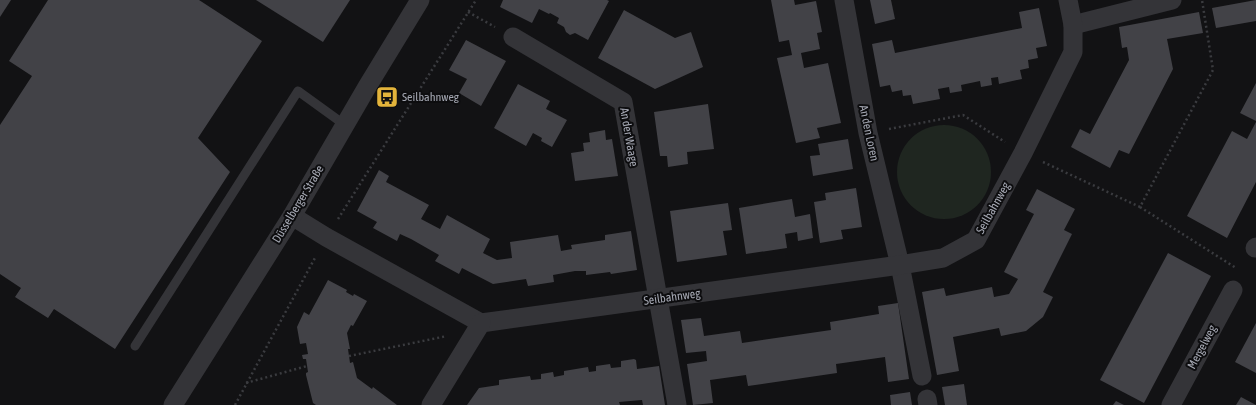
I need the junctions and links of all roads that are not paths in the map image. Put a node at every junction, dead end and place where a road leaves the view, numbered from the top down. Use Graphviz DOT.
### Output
graph roads {
  1 [pos="420,0"];
  2 [pos="844,0"];
  3 [pos="1068,0"];
  4 [pos="1172,0"];
  5 [pos="1073,24"];
  6 [pos="512,37"];
  7 [pos="345,125"];
  8 [pos="292,216"];
  9 [pos="900,265"];
  10 [pos="1233,290"];
  11 [pos="658,298"];
  12 [pos="481,323"];
  13 [pos="136,346"];
  14 [pos="922,376"];
  15 [pos="173,405"];
  16 [pos="431,405"];
  17 [pos="677,405"];
  18 [pos="1171,405"];
  1 -- 7 [label="street, Düsselberger Straße"];
  2 -- 9 [label="street, An den Loren"];
  3 -- 5 [label="street, Seilbahnweg"];
  4 -- 5 [label="street"];
  5 -- 9 [label="street, Seilbahnweg"];
  6 -- 11 [label="street, An der Waage"];
  7 -- 8 [label="street, Düsselberger Straße"];
  7 -- 13 [label="lane"];
  8 -- 12 [label="street"];
  8 -- 15 [label="street, Düsselberger Straße"];
  9 -- 11 [label="street, Seilbahnweg"];
  9 -- 14 [label="street, An den Loren"];
  10 -- 18 [label="street, Mergelweg"];
  11 -- 12 [label="street, Seilbahnweg"];
  11 -- 17 [label="street, An der Waage"];
  12 -- 16 [label="street"];
}
